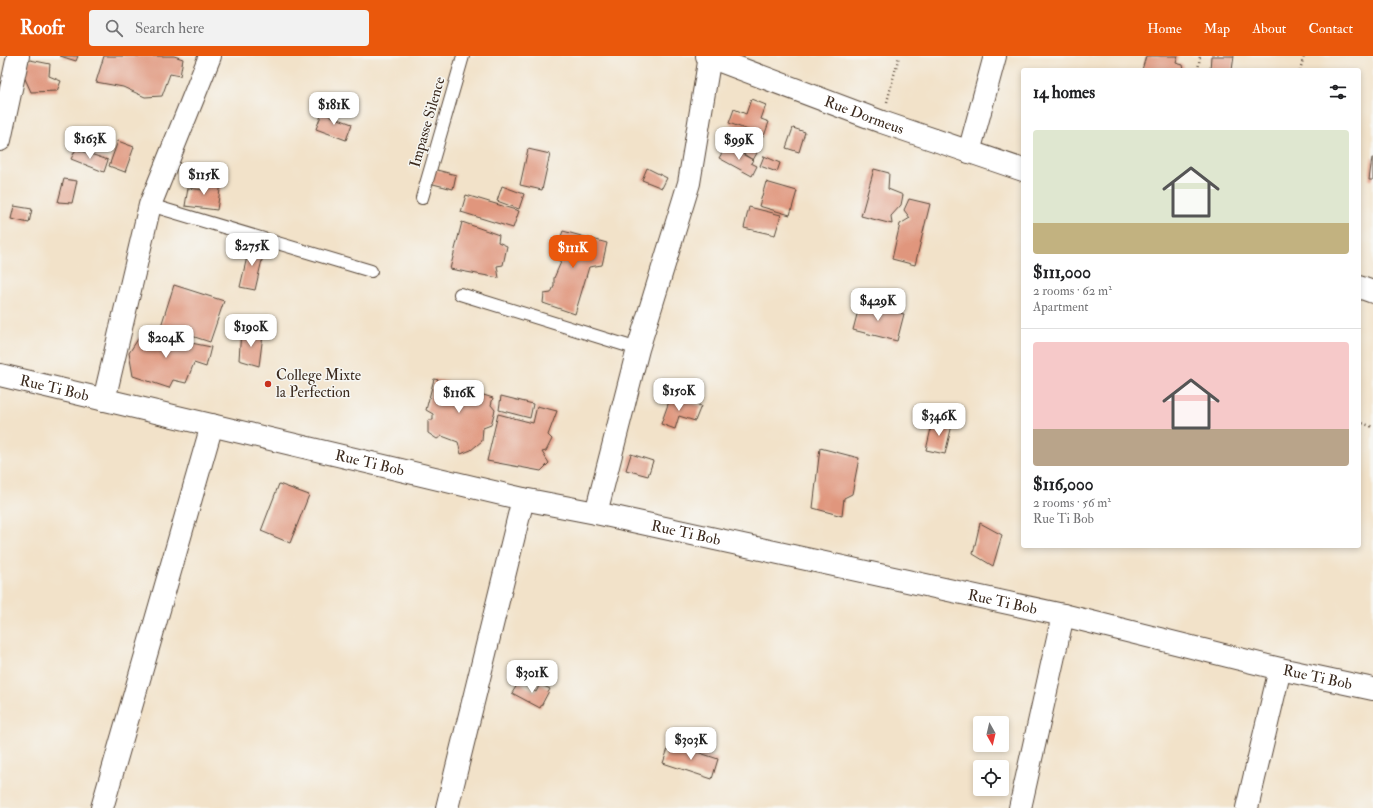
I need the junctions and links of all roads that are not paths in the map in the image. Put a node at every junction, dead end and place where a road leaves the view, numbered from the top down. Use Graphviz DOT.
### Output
graph roads {
  1 [pos="18,56"];
  2 [pos="210,56"];
  3 [pos="463,56"];
  4 [pos="709,56"];
  5 [pos="995,56"];
  6 [pos="0,140"];
  7 [pos="969,152"];
  8 [pos="1021,169"];
  9 [pos="422,198"];
  10 [pos="150,205"];
  11 [pos="371,271"];
  12 [pos="1361,288"];
  13 [pos="1373,292"];
  14 [pos="460,294"];
  15 [pos="638,349"];
  16 [pos="0,375"];
  17 [pos="104,400"];
  18 [pos="212,425"];
  19 [pos="523,499"];
  20 [pos="596,513"];
  21 [pos="1063,615"];
  22 [pos="1280,670"];
  23 [pos="1373,689"];
  24 [pos="102,808"];
  25 [pos="447,808"];
  26 [pos="1020,808"];
  27 [pos="1247,808"];
  1 -- 6 [label="street"];
  2 -- 10 [label="street"];
  3 -- 9 [label="lane, Impasse Silence"];
  4 -- 7 [label="street, Rue Dormeus"];
  4 -- 15 [label="street"];
  5 -- 7 [label="street"];
  7 -- 8 [label="street, Rue Dormeus"];
  10 -- 11 [label="lane"];
  10 -- 17 [label="street"];
  12 -- 13 [label="street"];
  14 -- 15 [label="lane"];
  15 -- 20 [label="street"];
  16 -- 17 [label="street, Rue Ti Bob"];
  17 -- 18 [label="street, Rue Ti Bob"];
  18 -- 19 [label="street, Rue Ti Bob"];
  18 -- 24 [label="street"];
  19 -- 20 [label="street, Rue Ti Bob"];
  19 -- 25 [label="street"];
  20 -- 21 [label="street, Rue Ti Bob"];
  21 -- 22 [label="street, Rue Ti Bob"];
  21 -- 26 [label="street"];
  22 -- 23 [label="street, Rue Ti Bob"];
  22 -- 27 [label="street"];
}
